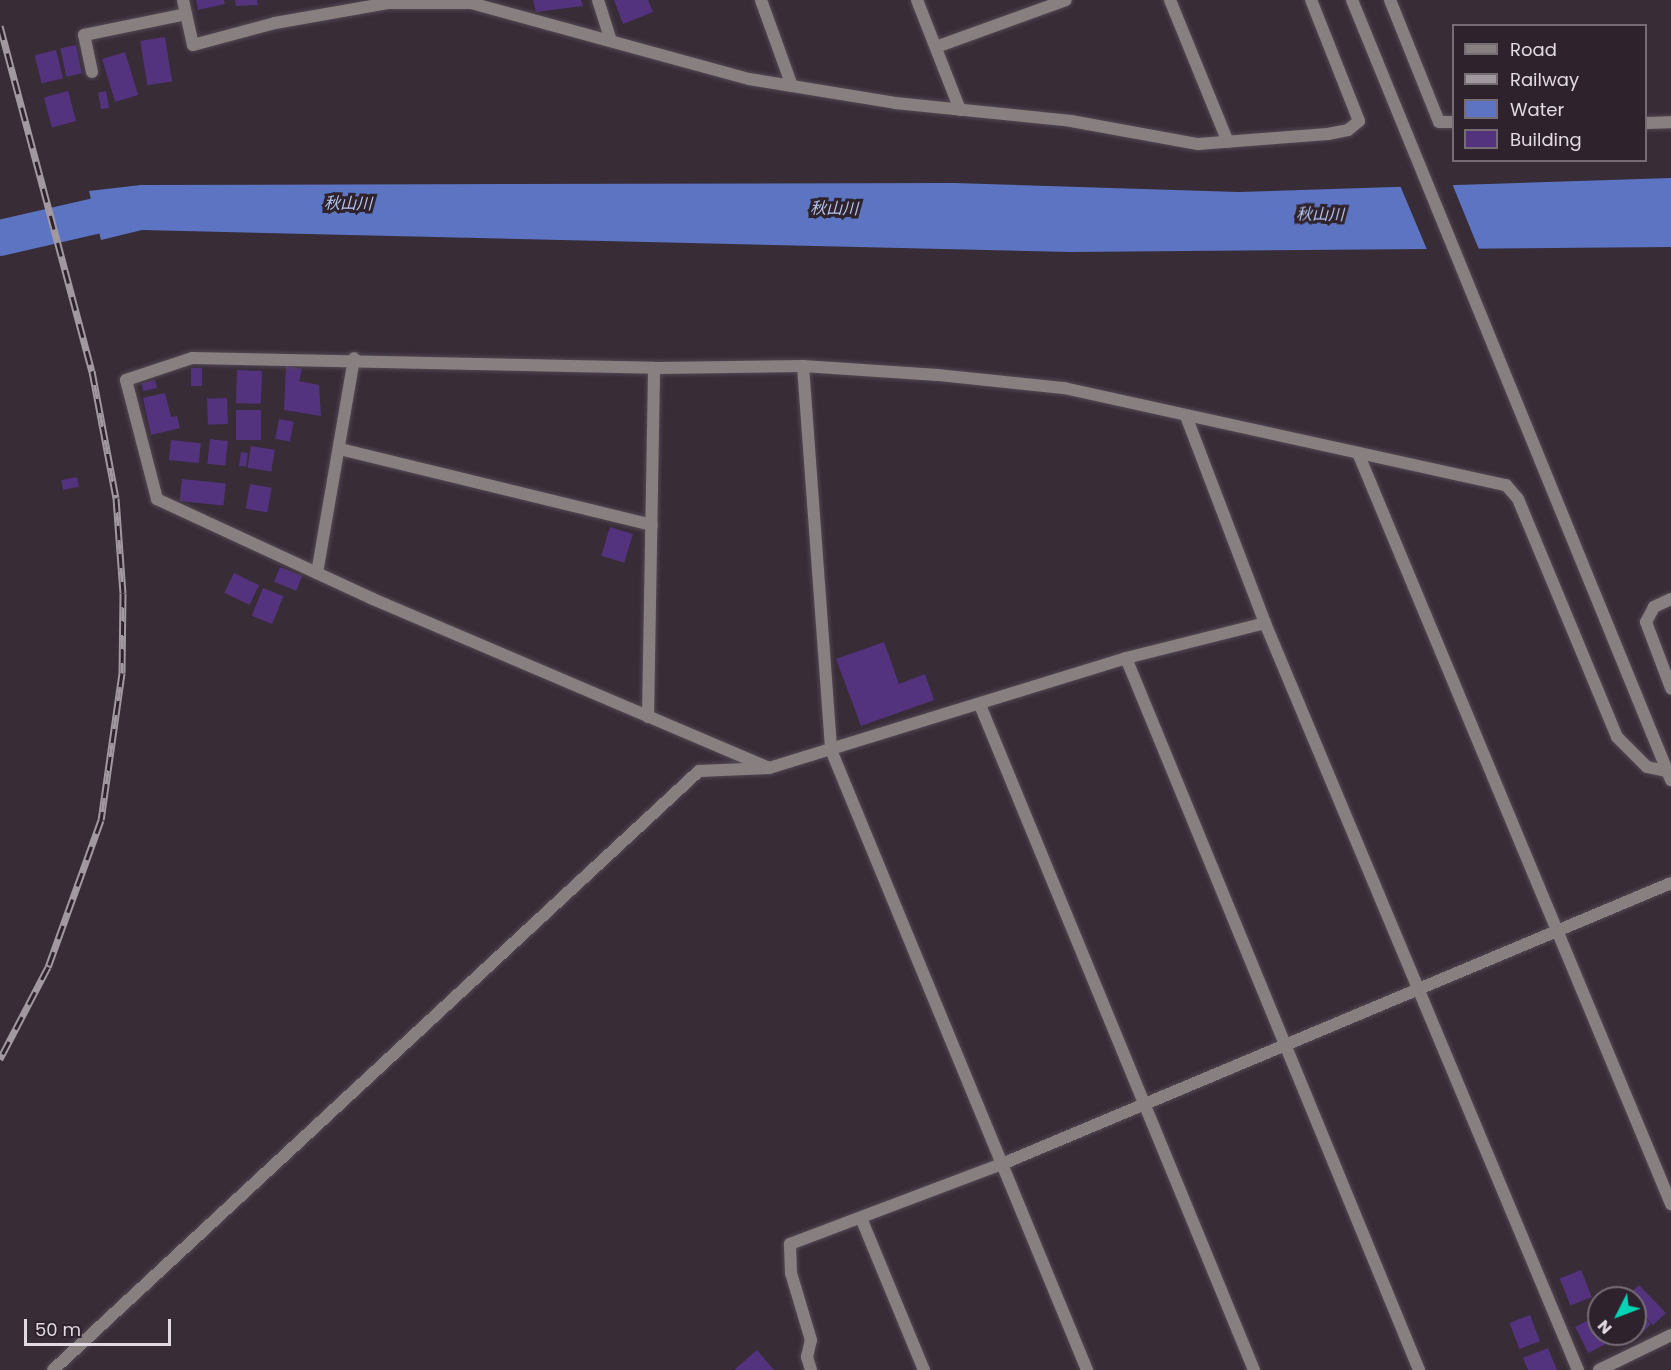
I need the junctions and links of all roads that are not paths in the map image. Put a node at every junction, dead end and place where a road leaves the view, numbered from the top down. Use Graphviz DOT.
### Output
graph roads {
  1 [pos="183,0"];
  2 [pos="598,0"];
  3 [pos="760,0"];
  4 [pos="917,0"];
  5 [pos="1066,0"];
  6 [pos="1170,0"];
  7 [pos="1311,0"];
  8 [pos="1352,0"];
  9 [pos="1390,0"];
  10 [pos="448,1"];
  11 [pos="186,14"];
  12 [pos="610,41"];
  13 [pos="936,47"];
  14 [pos="92,72"];
  15 [pos="792,86"];
  16 [pos="960,110"];
  17 [pos="1452,122"];
  18 [pos="1671,122"];
  19 [pos="1647,123"];
  20 [pos="1228,142"];
  21 [pos="354,358"];
  22 [pos="803,366"];
  23 [pos="654,368"];
  24 [pos="1186,416"];
  25 [pos="339,449"];
  26 [pos="1358,453"];
  27 [pos="652,525"];
  28 [pos="317,573"];
  29 [pos="1671,599"];
  30 [pos="1265,623"];
  31 [pos="1126,658"];
  32 [pos="1671,688"];
  33 [pos="980,705"];
  34 [pos="648,717"];
  35 [pos="831,750"];
  36 [pos="769,768"];
  37 [pos="1670,775"];
  38 [pos="1671,883"];
  39 [pos="1557,932"];
  40 [pos="1418,988"];
  41 [pos="1284,1044"];
  42 [pos="1143,1105"];
  43 [pos="1002,1164"];
  44 [pos="1671,1204"];
  45 [pos="861,1218"];
  46 [pos="1671,1335"];
  47 [pos="53,1370"];
  48 [pos="811,1370"];
  49 [pos="924,1370"];
  50 [pos="1087,1370"];
  51 [pos="1254,1370"];
  52 [pos="1419,1370"];
  53 [pos="1578,1370"];
  54 [pos="1599,1370"];
  1 -- 11 [label="street"];
  2 -- 12 [label="street"];
  3 -- 15 [label="street"];
  4 -- 13 [label="street"];
  5 -- 13 [label="street"];
  6 -- 20 [label="street"];
  7 -- 20 [label="street"];
  8 -- 37 [label="street"];
  9 -- 17 [label="street"];
  10 -- 11 [label="street"];
  10 -- 12 [label="street"];
  11 -- 14 [label="street"];
  12 -- 15 [label="street"];
  13 -- 16 [label="street"];
  15 -- 16 [label="street"];
  16 -- 20 [label="street"];
  18 -- 19 [label="street"];
  21 -- 23 [label="street"];
  21 -- 25 [label="street"];
  21 -- 28 [label="street"];
  22 -- 23 [label="street"];
  22 -- 24 [label="street"];
  22 -- 35 [label="street"];
  23 -- 27 [label="street"];
  24 -- 26 [label="street"];
  24 -- 30 [label="street"];
  25 -- 27 [label="street"];
  25 -- 28 [label="street"];
  26 -- 37 [label="street"];
  26 -- 39 [label="street"];
  27 -- 34 [label="street"];
  28 -- 34 [label="street"];
  29 -- 32 [label="street"];
  30 -- 31 [label="street"];
  30 -- 40 [label="street"];
  31 -- 33 [label="street"];
  31 -- 41 [label="street"];
  33 -- 35 [label="street"];
  33 -- 42 [label="street"];
  34 -- 36 [label="street"];
  35 -- 36 [label="street"];
  35 -- 43 [label="street"];
  36 -- 47 [label="street"];
  38 -- 39 [label="street"];
  39 -- 40 [label="street"];
  39 -- 44 [label="street"];
  40 -- 41 [label="street"];
  40 -- 53 [label="street"];
  41 -- 42 [label="street"];
  41 -- 52 [label="street"];
  42 -- 43 [label="street"];
  42 -- 51 [label="street"];
  43 -- 45 [label="street"];
  43 -- 50 [label="street"];
  45 -- 48 [label="street"];
  45 -- 49 [label="street"];
  46 -- 54 [label="street"];
}
